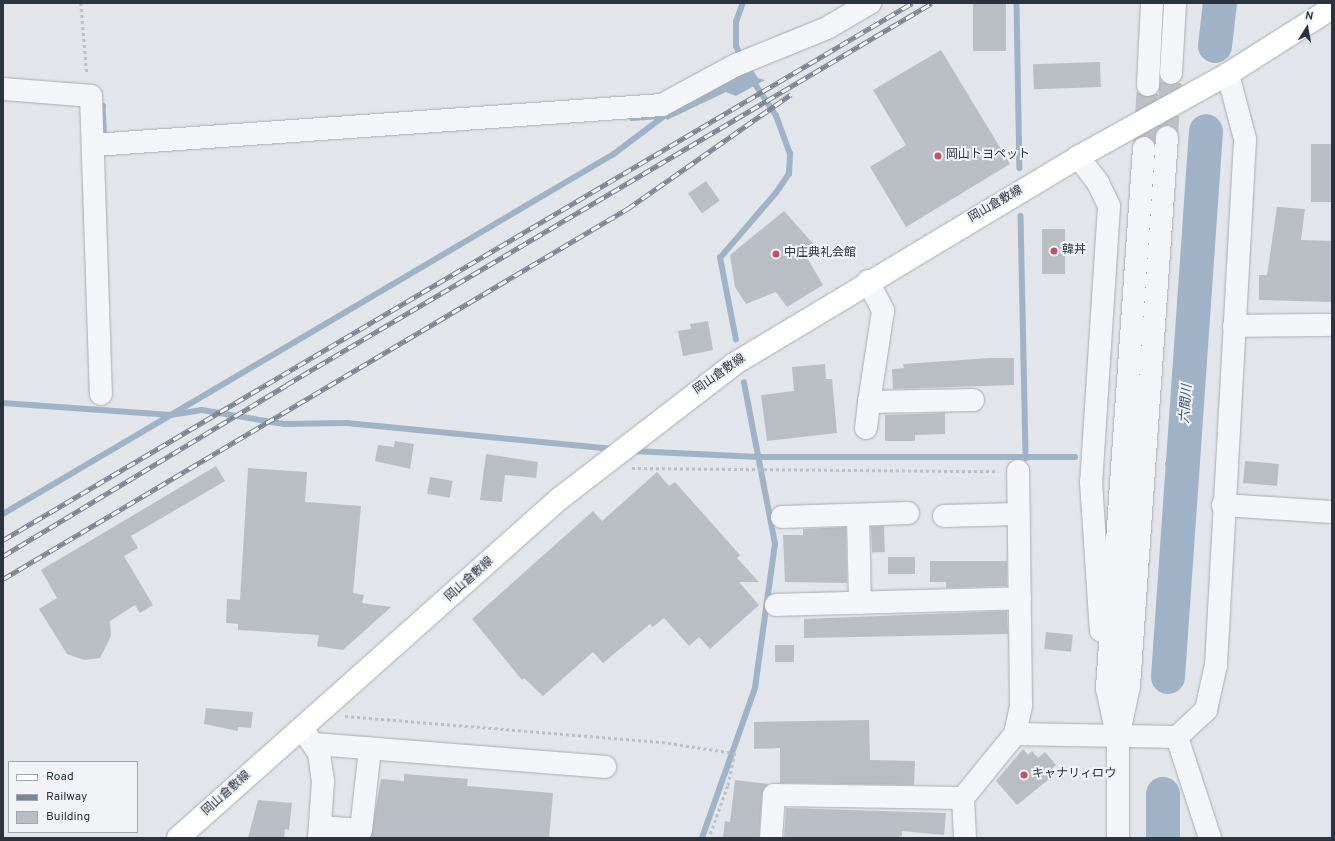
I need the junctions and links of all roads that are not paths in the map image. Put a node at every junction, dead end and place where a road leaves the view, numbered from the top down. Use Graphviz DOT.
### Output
graph roads {
  1 [pos="870,3"];
  2 [pos="1152,3"];
  3 [pos="1175,3"];
  4 [pos="1332,8"];
  5 [pos="1171,73"];
  6 [pos="1228,74"];
  7 [pos="1148,85"];
  8 [pos="3,89"];
  9 [pos="1167,137"];
  10 [pos="101,145"];
  11 [pos="1144,148"];
  12 [pos="1078,157"];
  13 [pos="868,281"];
  14 [pos="1332,325"];
  15 [pos="1234,326"];
  16 [pos="101,394"];
  17 [pos="973,400"];
  18 [pos="869,402"];
  19 [pos="866,428"];
  20 [pos="1018,471"];
  21 [pos="1223,505"];
  22 [pos="1332,512"];
  23 [pos="908,513"];
  24 [pos="858,514"];
  25 [pos="1018,514"];
  26 [pos="944,516"];
  27 [pos="782,517"];
  28 [pos="1020,598"];
  29 [pos="860,602"];
  30 [pos="776,605"];
  31 [pos="1108,688"];
  32 [pos="1015,734"];
  33 [pos="308,737"];
  34 [pos="1177,737"];
  35 [pos="1118,738"];
  36 [pos="370,748"];
  37 [pos="605,767"];
  38 [pos="963,798"];
  39 [pos="320,832"];
  40 [pos="178,838"];
  41 [pos="771,838"];
  42 [pos="965,838"];
  43 [pos="1118,838"];
  44 [pos="1210,838"];
  1 -- 10 [label="street"];
  2 -- 7 [label="street"];
  3 -- 5 [label="street"];
  4 -- 6 [label="main road, 岡山倉敷線"];
  6 -- 12 [label="main road, 岡山倉敷線"];
  6 -- 15 [label="street"];
  8 -- 10 [label="street"];
  9 -- 35 [label="street"];
  10 -- 16 [label="street"];
  11 -- 31 [label="street"];
  12 -- 13 [label="main road, 岡山倉敷線"];
  12 -- 31 [label="street"];
  13 -- 18 [label="street"];
  13 -- 33 [label="main road, 岡山倉敷線"];
  14 -- 15 [label="street"];
  15 -- 21 [label="street"];
  17 -- 18 [label="street"];
  18 -- 19 [label="street"];
  20 -- 25 [label="street"];
  21 -- 22 [label="street"];
  21 -- 34 [label="street"];
  23 -- 24 [label="street"];
  24 -- 27 [label="street"];
  24 -- 29 [label="street"];
  25 -- 26 [label="street"];
  25 -- 28 [label="street"];
  28 -- 29 [label="street"];
  28 -- 32 [label="street"];
  29 -- 30 [label="street"];
  31 -- 35 [label="street"];
  32 -- 35 [label="street"];
  32 -- 38 [label="street"];
  33 -- 36 [label="street"];
  33 -- 39 [label="street"];
  33 -- 40 [label="main road, 岡山倉敷線"];
  34 -- 35 [label="street"];
  34 -- 44 [label="street"];
  35 -- 43 [label="street"];
  36 -- 37 [label="street"];
  36 -- 39 [label="street"];
  38 -- 41 [label="street"];
  38 -- 42 [label="street"];
}
